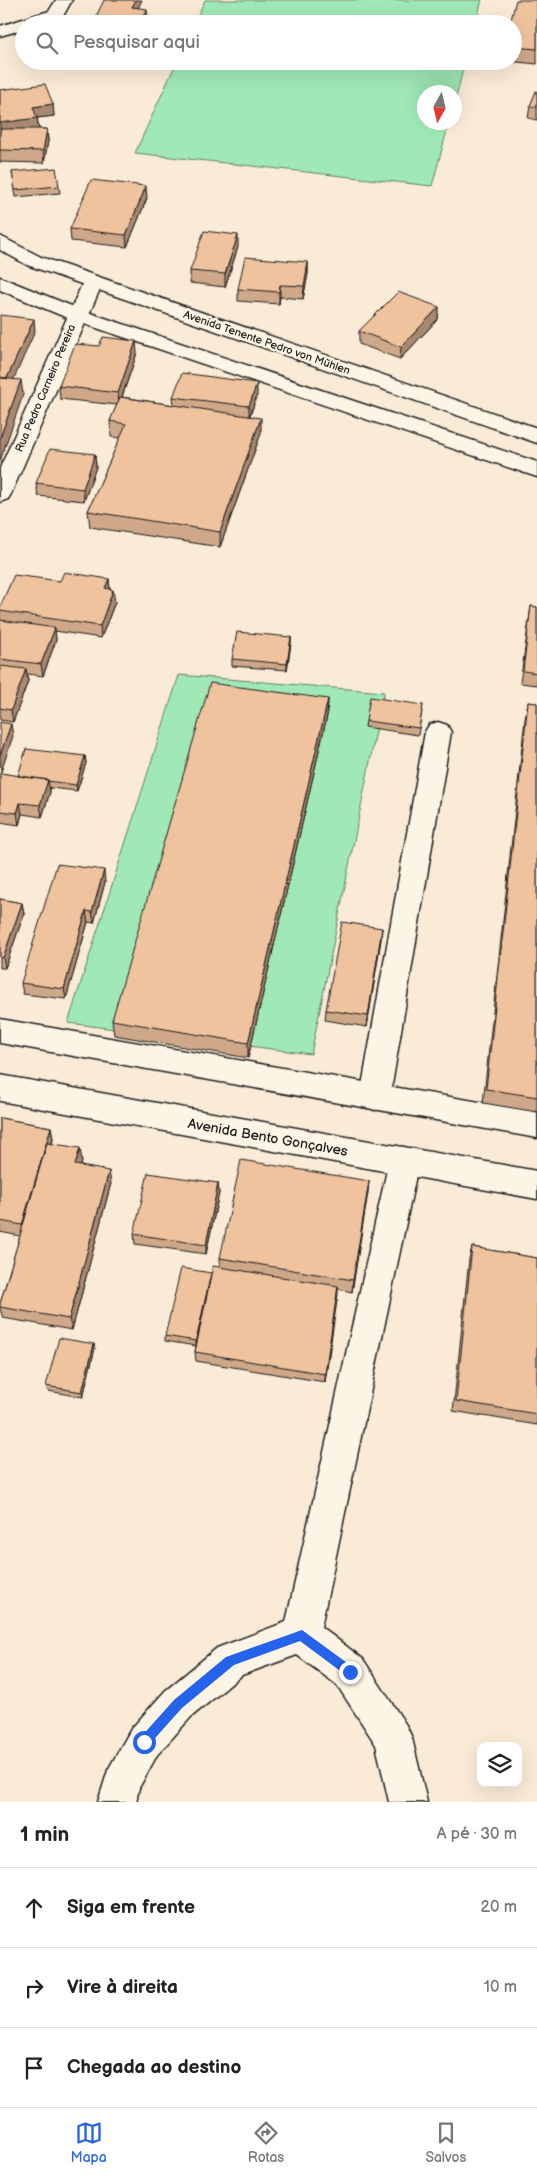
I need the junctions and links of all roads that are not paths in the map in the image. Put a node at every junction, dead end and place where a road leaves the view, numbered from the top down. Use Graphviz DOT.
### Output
graph roads {
  1 [pos="64,0"];
  2 [pos="53,15"];
  3 [pos="15,27"];
  4 [pos="0,31"];
  5 [pos="0,242"];
  6 [pos="93,282"];
  7 [pos="0,283"];
  8 [pos="76,315"];
  9 [pos="537,436"];
  10 [pos="537,470"];
  11 [pos="0,494"];
  12 [pos="438,732"];
  13 [pos="0,1031"];
  14 [pos="0,1088"];
  15 [pos="375,1097"];
  16 [pos="537,1125"];
  17 [pos="404,1161"];
  18 [pos="537,1185"];
  19 [pos="302,1635"];
  20 [pos="117,1802"];
  21 [pos="408,1802"];
  1 -- 2 [label="main road"];
  3 -- 4 [label="main road"];
  5 -- 6 [label="main road, Avenida Tenente Pedro von Mühlen"];
  6 -- 8 [label="main road, Rua Pedro Carneiro Pereira"];
  6 -- 9 [label="main road, Avenida Tenente Pedro von Mühlen"];
  7 -- 8 [label="main road"];
  8 -- 10 [label="main road"];
  8 -- 11 [label="main road, Rua Pedro Carneiro Pereira"];
  12 -- 15 [label="main road"];
  13 -- 15 [label="main road"];
  14 -- 17 [label="main road, Avenida Bento Gonçalves"];
  15 -- 16 [label="main road"];
  17 -- 18 [label="main road, Avenida Bento Gonçalves"];
  17 -- 19 [label="main road"];
  19 -- 20 [label="main road"];
  19 -- 21 [label="main road"];
}
